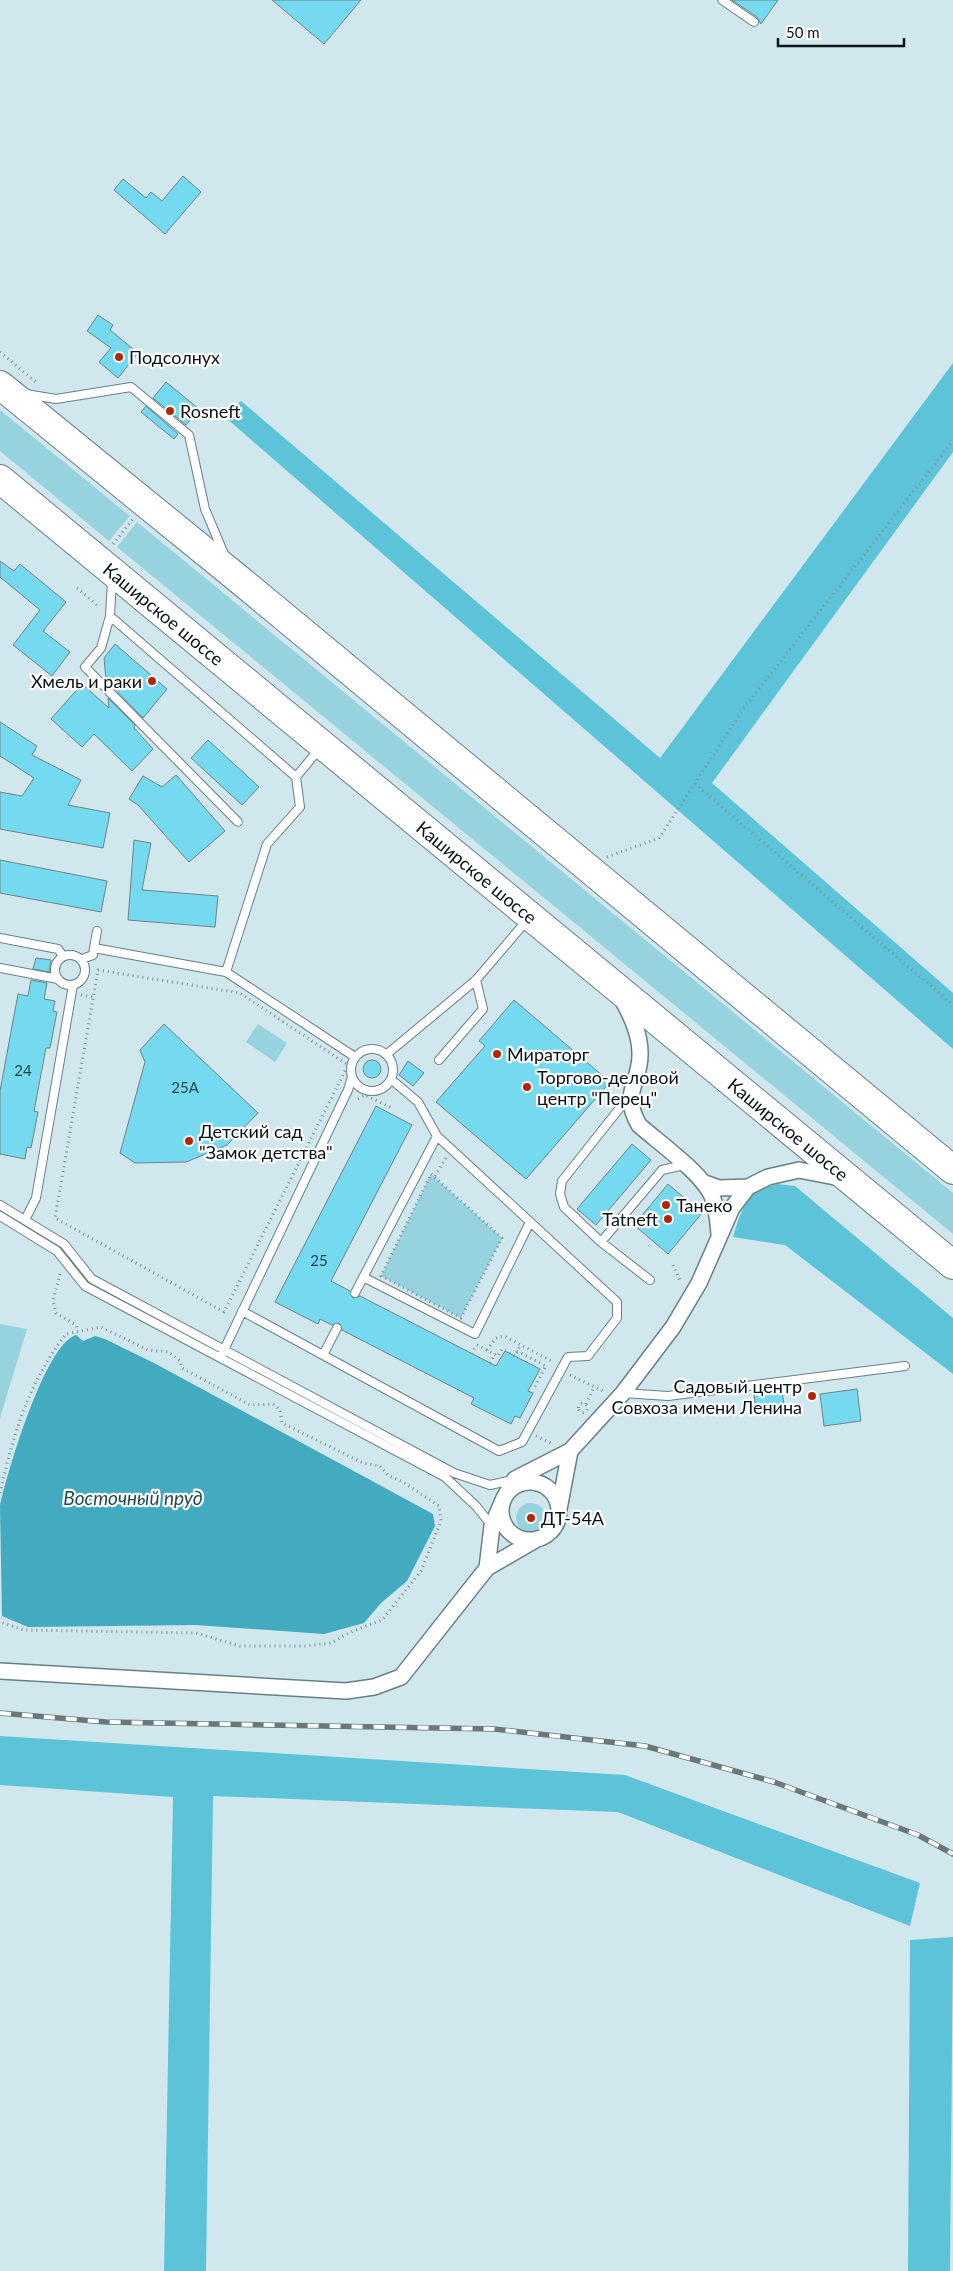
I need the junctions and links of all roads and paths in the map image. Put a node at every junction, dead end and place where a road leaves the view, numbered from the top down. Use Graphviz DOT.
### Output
graph roads {
  1 [pos="722,0"];
  2 [pos="754,22"];
  3 [pos="0,384"];
  4 [pos="953,441"];
  5 [pos="0,479"];
  6 [pos="133,519"];
  7 [pos="113,544"];
  8 [pos="113,571"];
  9 [pos="241,581"];
  10 [pos="77,588"];
  11 [pos="110,616"];
  12 [pos="323,744"];
  13 [pos="296,777"];
  14 [pos="695,784"];
  15 [pos="238,822"];
  16 [pos="262,857"];
  17 [pos="271,860"];
  18 [pos="583,866"];
  19 [pos="531,916"];
  20 [pos="97,931"];
  21 [pos="0,938"];
  22 [pos="94,948"];
  23 [pos="62,956"];
  24 [pos="82,960"];
  25 [pos="0,968"];
  26 [pos="226,972"];
  27 [pos="58,979"];
  28 [pos="476,980"];
  29 [pos="73,985"];
  30 [pos="616,986"];
  31 [pos="953,1005"];
  32 [pos="387,1054"];
  33 [pos="355,1057"];
  34 [pos="439,1060"];
  35 [pos="352,1077"];
  36 [pos="392,1080"];
  37 [pos="631,1094"];
  38 [pos="437,1136"];
  39 [pos="451,1150"];
  40 [pos="684,1165"];
  41 [pos="953,1170"];
  42 [pos="434,1176"];
  43 [pos="846,1179"];
  44 [pos="705,1183"];
  45 [pos="748,1187"];
  46 [pos="0,1205"];
  47 [pos="0,1216"];
  48 [pos="25,1220"];
  49 [pos="530,1222"];
  50 [pos="719,1238"];
  51 [pos="601,1242"];
  52 [pos="953,1265"];
  53 [pos="59,1268"];
  54 [pos="363,1277"];
  55 [pos="650,1280"];
  56 [pos="355,1293"];
  57 [pos="242,1311"];
  58 [pos="224,1312"];
  59 [pos="337,1328"];
  60 [pos="78,1331"];
  61 [pos="521,1344"];
  62 [pos="224,1349"];
  63 [pos="474,1350"];
  64 [pos="517,1351"];
  65 [pos="472,1354"];
  66 [pos="495,1354"];
  67 [pos="323,1355"];
  68 [pos="220,1358"];
  69 [pos="490,1363"];
  70 [pos="555,1366"];
  71 [pos="905,1366"];
  72 [pos="573,1377"];
  73 [pos="594,1387"];
  74 [pos="533,1390"];
  75 [pos="616,1393"];
  76 [pos="586,1404"];
  77 [pos="570,1451"];
  78 [pos="515,1479"];
  79 [pos="0,1493"];
  80 [pos="504,1498"];
  81 [pos="559,1509"];
  82 [pos="492,1526"];
  83 [pos="537,1539"];
  84 [pos="487,1568"];
  85 [pos="0,1622"];
  86 [pos="0,1671"];
  1 -- 2 [label="lane"];
  3 -- 9 [label="highway"];
  3 -- 9 [label="lane"];
  4 -- 14 [label="path"];
  5 -- 8 [label="highway, Каширское шоссе"];
  6 -- 7 [label="path"];
  8 -- 11 [label="lane"];
  8 -- 12 [label="highway, Каширское шоссе"];
  9 -- 18 [label="highway"];
  10 -- 11 [label="path"];
  11 -- 13 [label="lane"];
  11 -- 15 [label="lane"];
  12 -- 13 [label="lane"];
  12 -- 19 [label="highway, Каширское шоссе"];
  13 -- 16 [label="lane"];
  14 -- 18 [label="path"];
  14 -- 31 [label="path"];
  16 -- 17 [label="lane"];
  16 -- 26 [label="lane"];
  18 -- 41 [label="highway"];
  19 -- 28 [label="lane"];
  19 -- 30 [label="highway, Каширское шоссе"];
  20 -- 22 [label="lane"];
  21 -- 23 [label="lane"];
  22 -- 24 [label="lane"];
  22 -- 26 [label="lane"];
  23 -- 24 [label="lane"];
  23 -- 27 [label="lane"];
  24 -- 29 [label="lane"];
  25 -- 27 [label="lane"];
  26 -- 33 [label="lane"];
  27 -- 29 [label="lane"];
  28 -- 32 [label="lane"];
  28 -- 34 [label="lane"];
  29 -- 48 [label="lane"];
  30 -- 37 [label="street"];
  30 -- 43 [label="highway, Каширское шоссе"];
  32 -- 33 [label="lane"];
  32 -- 36 [label="lane"];
  33 -- 35 [label="lane"];
  35 -- 36 [label="lane"];
  35 -- 57 [label="lane"];
  36 -- 38 [label="lane"];
  37 -- 40 [label="street"];
  37 -- 51 [label="lane"];
  38 -- 39 [label="lane"];
  38 -- 54 [label="lane"];
  39 -- 42 [label="path"];
  39 -- 49 [label="lane"];
  40 -- 44 [label="street"];
  40 -- 51 [label="lane"];
  42 -- 42 [label="path"];
  43 -- 45 [label="street"];
  43 -- 52 [label="highway, Каширское шоссе"];
  44 -- 45 [label="street"];
  44 -- 50 [label="street"];
  45 -- 50 [label="street"];
  46 -- 48 [label="lane"];
  47 -- 68 [label="lane"];
  48 -- 62 [label="lane"];
  49 -- 54 [label="lane"];
  49 -- 67 [label="lane"];
  50 -- 75 [label="street"];
  51 -- 55 [label="lane"];
  53 -- 60 [label="path"];
  54 -- 56 [label="lane"];
  57 -- 62 [label="lane"];
  57 -- 67 [label="lane"];
  58 -- 58 [label="path"];
  59 -- 67 [label="lane"];
  60 -- 79 [label="path"];
  60 -- 85 [label="path"];
  61 -- 64 [label="path"];
  61 -- 66 [label="path"];
  61 -- 70 [label="path"];
  62 -- 68 [label="lane"];
  62 -- 78 [label="lane"];
  63 -- 65 [label="path"];
  64 -- 66 [label="path"];
  64 -- 74 [label="path"];
  66 -- 69 [label="path"];
  68 -- 82 [label="lane"];
  71 -- 75 [label="lane"];
  72 -- 73 [label="path"];
  73 -- 75 [label="path"];
  73 -- 76 [label="path"];
  75 -- 77 [label="street"];
  77 -- 78 [label="street"];
  77 -- 81 [label="street"];
  78 -- 80 [label="street"];
  80 -- 81 [label="street"];
  80 -- 82 [label="street"];
  80 -- 83 [label="street"];
  81 -- 83 [label="street"];
  82 -- 84 [label="street"];
  83 -- 84 [label="street"];
  84 -- 86 [label="street"];
}
